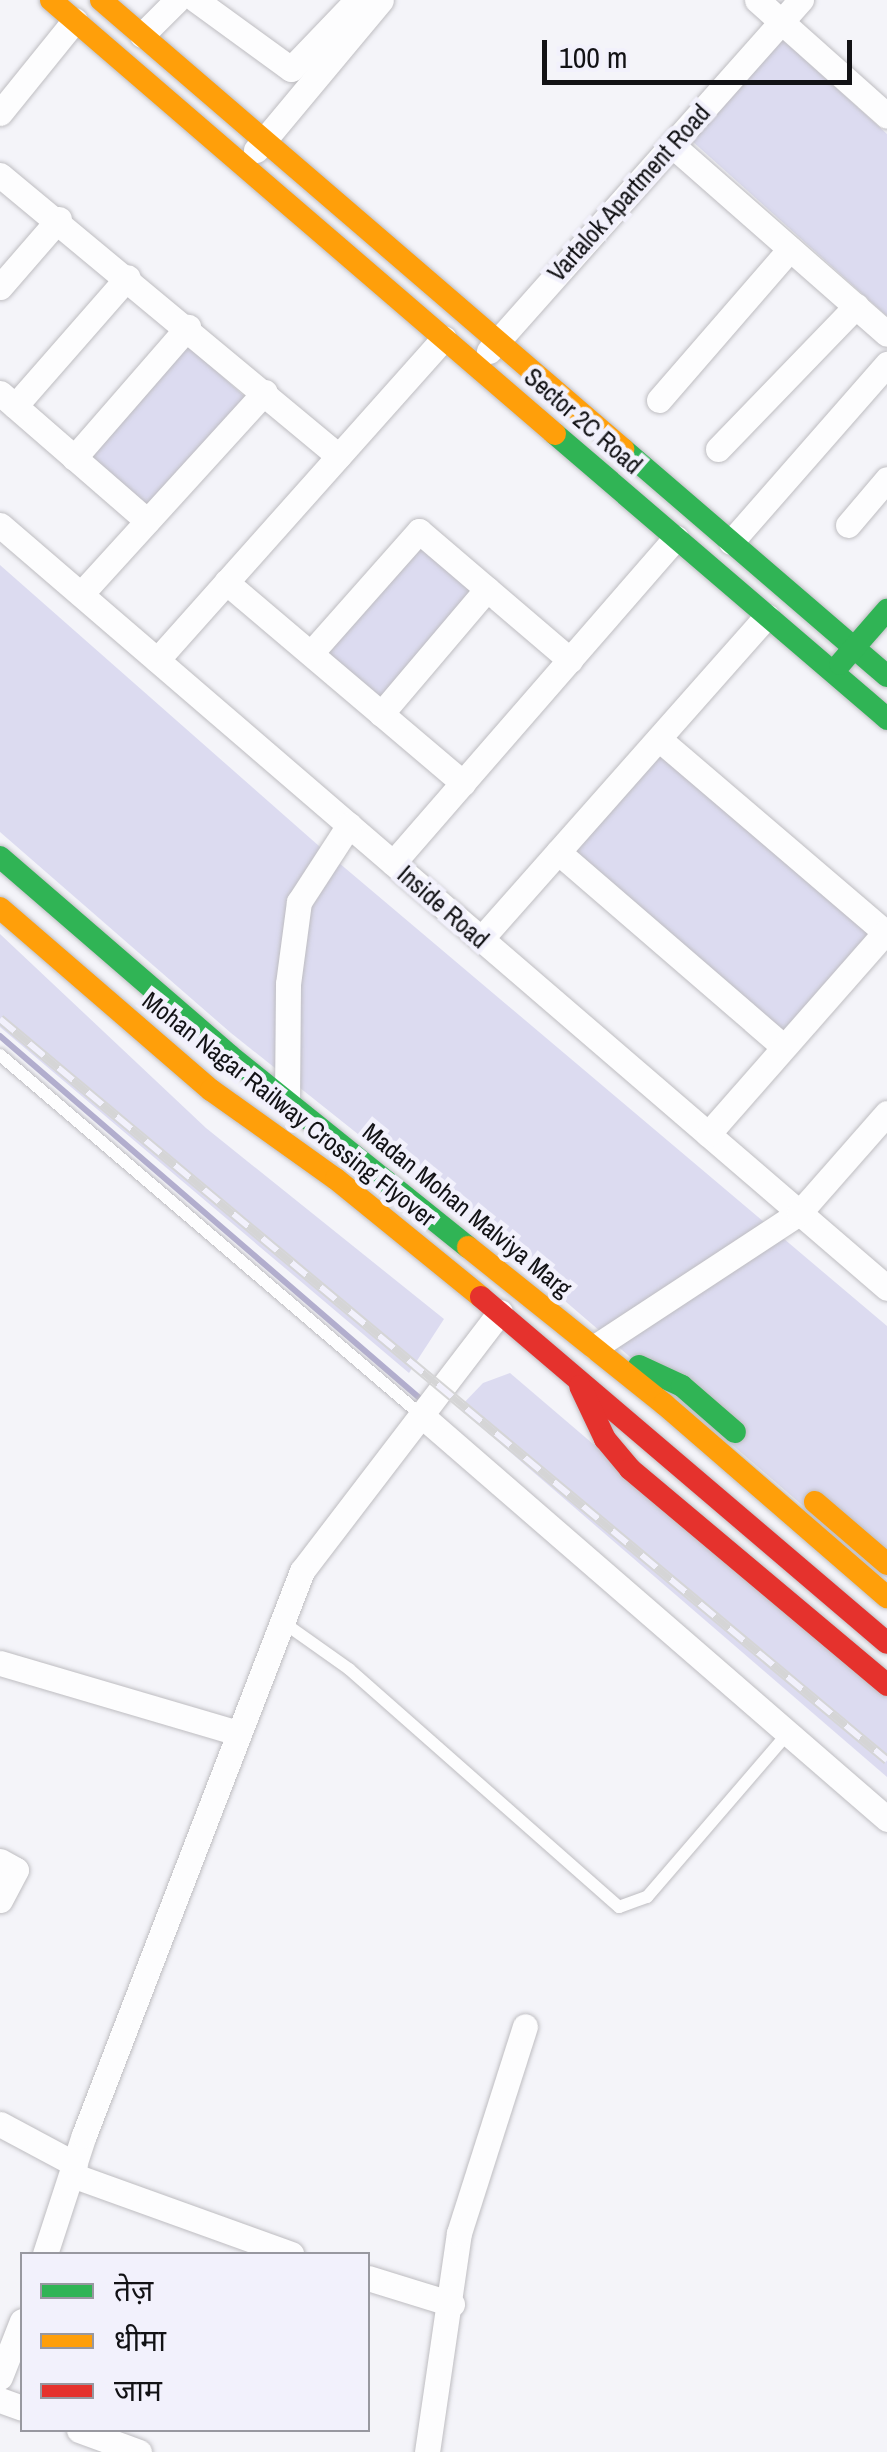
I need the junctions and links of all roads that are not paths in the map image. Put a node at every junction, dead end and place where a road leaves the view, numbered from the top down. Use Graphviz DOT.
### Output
graph roads {
  1 [pos="51,0"];
  2 [pos="101,0"];
  3 [pos="177,0"];
  4 [pos="196,0"];
  5 [pos="357,0"];
  6 [pos="381,0"];
  7 [pos="757,0"];
  8 [pos="801,0"];
  9 [pos="74,20"];
  10 [pos="782,22"];
  11 [pos="142,35"];
  12 [pos="0,113"];
  13 [pos="887,116"];
  14 [pos="264,140"];
  15 [pos="672,144"];
  16 [pos="243,165"];
  17 [pos="0,175"];
  18 [pos="59,219"];
  19 [pos="377,238"];
  20 [pos="790,249"];
  21 [pos="356,262"];
  22 [pos="128,277"];
  23 [pos="0,288"];
  24 [pos="856,306"];
  25 [pos="188,328"];
  26 [pos="887,334"];
  27 [pos="444,338"];
  28 [pos="498,341"];
  29 [pos="887,364"];
  30 [pos="476,366"];
  31 [pos="264,392"];
  32 [pos="8,400"];
  33 [pos="658,400"];
  34 [pos="622,448"];
  35 [pos="718,449"];
  36 [pos="339,456"];
  37 [pos="74,458"];
  38 [pos="600,472"];
  39 [pos="887,479"];
  40 [pos="147,521"];
  41 [pos="848,524"];
  42 [pos="0,525"];
  43 [pos="676,538"];
  44 [pos="731,542"];
  45 [pos="226,582"];
  46 [pos="488,588"];
  47 [pos="80,594"];
  48 [pos="887,610"];
  49 [pos="767,616"];
  50 [pos="854,648"];
  51 [pos="311,654"];
  52 [pos="157,660"];
  53 [pos="570,660"];
  54 [pos="833,672"];
  55 [pos="887,676"];
  56 [pos="382,714"];
  57 [pos="887,719"];
  58 [pos="658,739"];
  59 [pos="463,783"];
  60 [pos="349,825"];
  61 [pos="558,852"];
  62 [pos="0,857"];
  63 [pos="393,863"];
  64 [pos="0,908"];
  65 [pos="886,931"];
  66 [pos="481,939"];
  67 [pos="784,1047"];
  68 [pos="0,1055"];
  69 [pos="287,1100"];
  70 [pos="887,1114"];
  71 [pos="708,1134"];
  72 [pos="878,1141"];
  73 [pos="799,1212"];
  74 [pos="887,1288"];
  75 [pos="500,1312"];
  76 [pos="604,1355"];
  77 [pos="576,1377"];
  78 [pos="422,1414"];
  79 [pos="887,1564"];
  80 [pos="887,1597"];
  81 [pos="280,1620"];
  82 [pos="887,1643"];
  83 [pos="0,1663"];
  84 [pos="887,1685"];
  85 [pos="788,1732"];
  86 [pos="238,1733"];
  87 [pos="887,1819"];
  88 [pos="0,1861"];
  89 [pos="0,1900"];
  90 [pos="524,2026"];
  91 [pos="0,2124"];
  92 [pos="73,2170"];
  93 [pos="46,2252"];
  94 [pos="286,2252"];
  95 [pos="370,2279"];
  96 [pos="452,2304"];
  97 [pos="20,2327"];
  98 [pos="0,2377"];
  99 [pos="84,2432"];
  100 [pos="139,2452"];
  101 [pos="427,2452"];
  1 -- 9 [label="main road, Sector 2C Road"];
  2 -- 11 [label="main road, Sector 2C Road"];
  3 -- 11 [label="street"];
  4 -- 5 [label="street"];
  6 -- 14 [label="street"];
  7 -- 10 [label="street"];
  8 -- 10 [label="street, Vartalok Apartment Road"];
  9 -- 12 [label="street"];
  9 -- 16 [label="main road, Sector 2C Road"];
  10 -- 13 [label="street"];
  10 -- 15 [label="street, Vartalok Apartment Road"];
  11 -- 14 [label="main road, Sector 2C Road"];
  14 -- 16 [label="street"];
  14 -- 19 [label="main road, Sector 2C Road"];
  15 -- 20 [label="street"];
  15 -- 28 [label="street, Vartalok Apartment Road"];
  16 -- 21 [label="main road, Sector 2C Road"];
  17 -- 18 [label="street"];
  18 -- 22 [label="street"];
  18 -- 23 [label="street"];
  19 -- 21 [label="main road"];
  19 -- 28 [label="main road, Sector 2C Road"];
  20 -- 24 [label="street"];
  20 -- 33 [label="street"];
  21 -- 27 [label="main road, Sector 2C Road"];
  22 -- 25 [label="street"];
  22 -- 32 [label="street"];
  24 -- 26 [label="street"];
  24 -- 35 [label="street"];
  25 -- 31 [label="street"];
  25 -- 37 [label="street"];
  27 -- 30 [label="main road, Sector 2C Road"];
  27 -- 36 [label="street"];
  28 -- 30 [label="street, Vartalok Apartment Road"];
  28 -- 34 [label="main road, Sector 2C Road"];
  29 -- 44 [label="street"];
  30 -- 38 [label="main road, Sector 2C Road"];
  31 -- 36 [label="street"];
  31 -- 40 [label="street"];
  32 -- 37 [label="street"];
  34 -- 38 [label="main road"];
  34 -- 44 [label="main road, Sector 2C Road"];
  36 -- 45 [label="street"];
  37 -- 40 [label="street"];
  38 -- 43 [label="main road, Sector 2C Road"];
  39 -- 41 [label="street"];
  40 -- 47 [label="street"];
  42 -- 47 [label="street, Inside Road"];
  43 -- 49 [label="main road, Sector 2C Road"];
  43 -- 53 [label="street"];
  44 -- 50 [label="main road, Sector 2C Road"];
  45 -- 51 [label="street"];
  45 -- 52 [label="street"];
  46 -- 51 [label="street"];
  46 -- 53 [label="street"];
  46 -- 56 [label="street"];
  47 -- 52 [label="street, Inside Road"];
  48 -- 50 [label="main road"];
  49 -- 54 [label="main road, Sector 2C Road"];
  49 -- 58 [label="street"];
  50 -- 54 [label="main road"];
  50 -- 55 [label="main road, Sector 2C Road"];
  51 -- 56 [label="street"];
  52 -- 60 [label="street, Inside Road"];
  53 -- 59 [label="street"];
  54 -- 57 [label="main road, Sector 2C Road"];
  56 -- 59 [label="street"];
  58 -- 61 [label="street"];
  58 -- 65 [label="street"];
  59 -- 63 [label="street"];
  60 -- 63 [label="street, Inside Road"];
  60 -- 69 [label="street"];
  61 -- 66 [label="street"];
  61 -- 67 [label="street"];
  62 -- 69 [label="main road, Mohan Nagar Railway Crossing Flyover"];
  63 -- 66 [label="street, Inside Road"];
  64 -- 75 [label="main road, Mohan Nagar Railway Crossing Flyover"];
  65 -- 67 [label="street"];
  66 -- 71 [label="street, Inside Road"];
  67 -- 71 [label="street"];
  68 -- 78 [label="lane"];
  69 -- 76 [label="main road, Madan Mohan Malviya Marg"];
  70 -- 72 [label="street"];
  71 -- 73 [label="street, Inside Road"];
  72 -- 73 [label="street"];
  73 -- 74 [label="street, Inside Road"];
  73 -- 76 [label="street"];
  75 -- 77 [label="main road"];
  75 -- 78 [label="street"];
  76 -- 79 [label="main road"];
  76 -- 80 [label="main road, Madan Mohan Malviya Marg"];
  77 -- 82 [label="main road"];
  77 -- 84 [label="main road"];
  78 -- 81 [label="street"];
  78 -- 85 [label="street"];
  81 -- 85 [label="lane"];
  81 -- 86 [label="street"];
  83 -- 86 [label="street"];
  85 -- 87 [label="street"];
  86 -- 92 [label="street"];
  88 -- 89 [label="street"];
  90 -- 96 [label="street"];
  91 -- 92 [label="street"];
  92 -- 93 [label="street"];
  92 -- 94 [label="street"];
  95 -- 96 [label="street"];
  96 -- 101 [label="street"];
  97 -- 98 [label="street"];
  99 -- 100 [label="street"];
}
